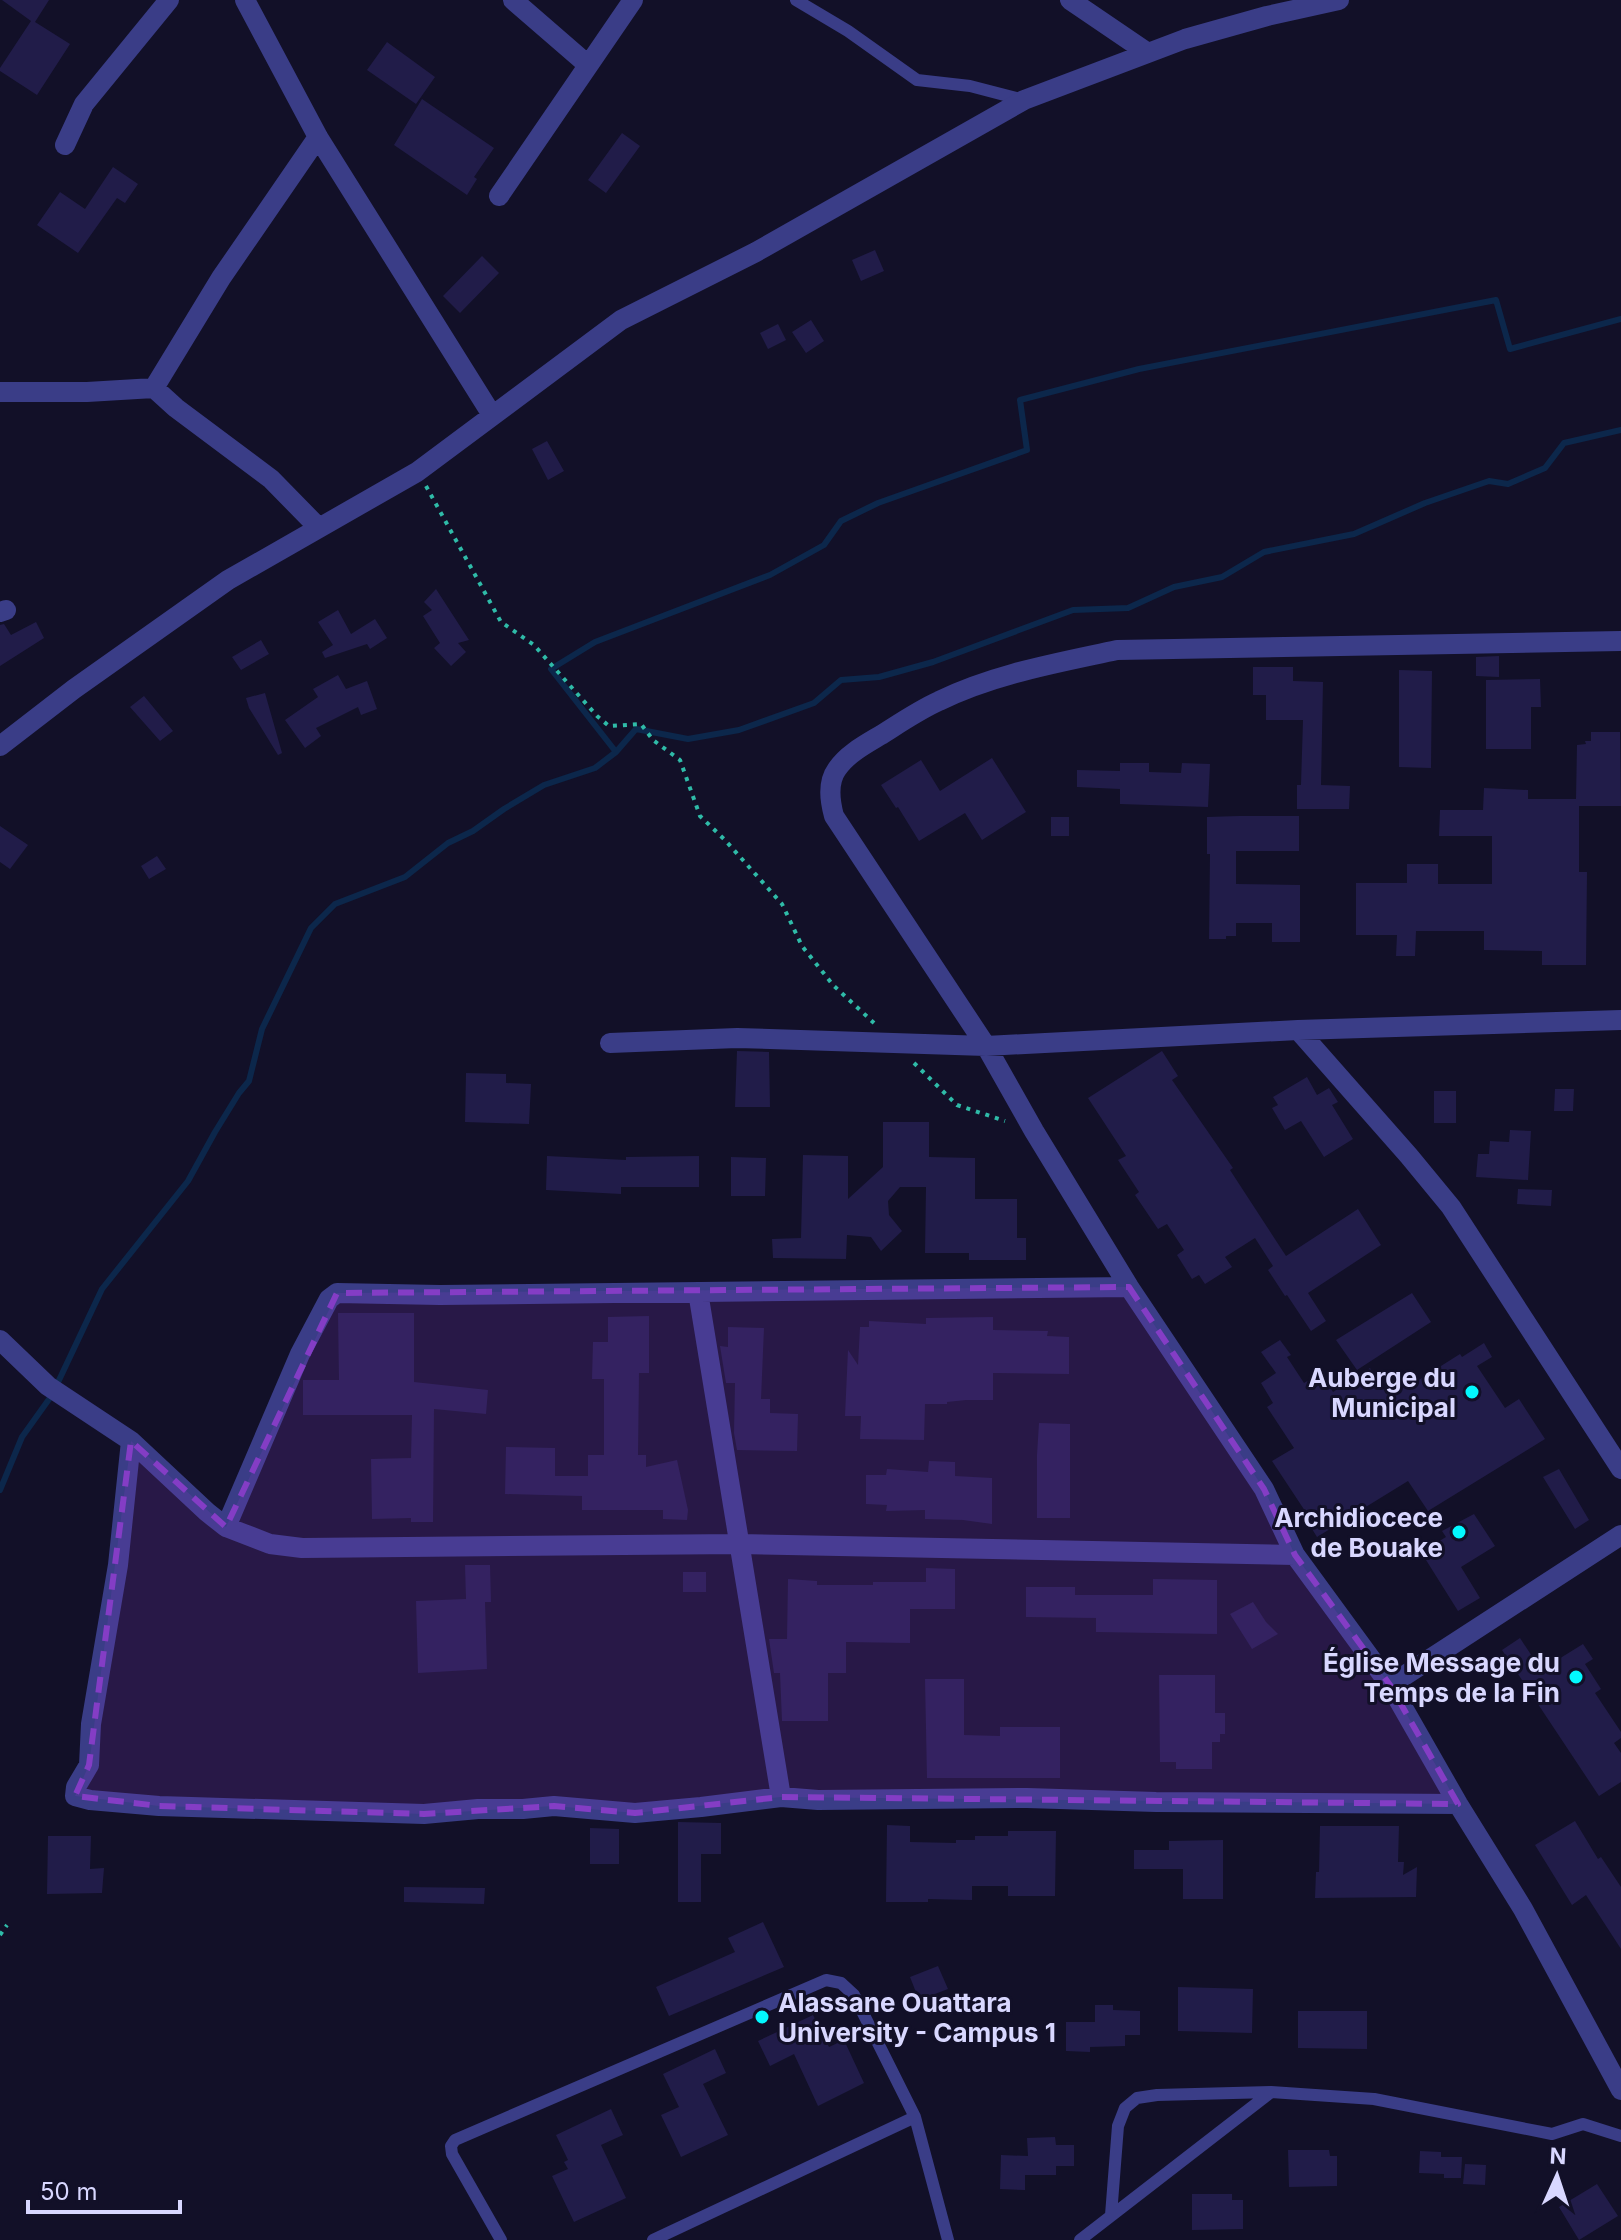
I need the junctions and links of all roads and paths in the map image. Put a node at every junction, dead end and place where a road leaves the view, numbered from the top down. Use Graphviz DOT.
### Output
graph roads {
  1 [pos="169,0"];
  2 [pos="245,0"];
  3 [pos="513,0"];
  4 [pos="633,0"];
  5 [pos="796,0"];
  6 [pos="1070,0"];
  7 [pos="1339,0"];
  8 [pos="1148,53"];
  9 [pos="588,65"];
  10 [pos="1024,100"];
  11 [pos="318,137"];
  12 [pos="65,145"];
  13 [pos="499,196"];
  14 [pos="154,388"];
  15 [pos="0,392"];
  16 [pos="492,415"];
  17 [pos="417,472"];
  18 [pos="318,527"];
  19 [pos="1621,641"];
  20 [pos="0,746"];
  21 [pos="1621,1020"];
  22 [pos="1298,1030"];
  23 [pos="610,1043"];
  24 [pos="897,1043"];
  25 [pos="986,1046"];
  26 [pos="1034,1131"];
  27 [pos="1129,1287"];
  28 [pos="698,1292"];
  29 [pos="1,1343"];
  30 [pos="131,1441"];
  31 [pos="1621,1469"];
  32 [pos="226,1527"];
  33 [pos="1621,1535"];
  34 [pos="739,1544"];
  35 [pos="1295,1555"];
  36 [pos="1390,1685"];
  37 [pos="781,1797"];
  38 [pos="1458,1804"];
  39 [pos="7,1925"];
  40 [pos="0,1935"];
  41 [pos="1621,2090"];
  42 [pos="1271,2092"];
  43 [pos="915,2117"];
  44 [pos="1621,2136"];
  45 [pos="1111,2215"];
  46 [pos="501,2240"];
  47 [pos="653,2240"];
  48 [pos="948,2240"];
  49 [pos="1080,2240"];
  1 -- 12 [label="street"];
  2 -- 11 [label="street"];
  3 -- 9 [label="street"];
  4 -- 9 [label="street"];
  5 -- 10 [label="lane"];
  6 -- 8 [label="street"];
  7 -- 8 [label="street"];
  8 -- 10 [label="street"];
  9 -- 13 [label="street"];
  10 -- 16 [label="street"];
  11 -- 14 [label="street"];
  11 -- 16 [label="street"];
  14 -- 15 [label="street"];
  14 -- 18 [label="street"];
  16 -- 17 [label="street"];
  17 -- 18 [label="street"];
  17 -- 24 [label="path"];
  18 -- 20 [label="street"];
  19 -- 25 [label="street"];
  21 -- 22 [label="street"];
  22 -- 25 [label="street"];
  22 -- 31 [label="street"];
  23 -- 24 [label="street"];
  24 -- 25 [label="street"];
  24 -- 26 [label="path"];
  25 -- 26 [label="street"];
  26 -- 27 [label="street"];
  27 -- 28 [label="street"];
  27 -- 35 [label="street"];
  28 -- 32 [label="street"];
  28 -- 34 [label="street"];
  29 -- 30 [label="street"];
  30 -- 32 [label="street"];
  30 -- 37 [label="street"];
  32 -- 34 [label="street"];
  33 -- 36 [label="street"];
  34 -- 35 [label="street"];
  34 -- 37 [label="street"];
  35 -- 36 [label="street"];
  36 -- 38 [label="street"];
  37 -- 38 [label="street"];
  38 -- 41 [label="street"];
  39 -- 40 [label="path"];
  42 -- 44 [label="lane"];
  42 -- 45 [label="lane"];
  42 -- 45 [label="lane"];
  43 -- 46 [label="lane"];
  43 -- 47 [label="lane"];
  43 -- 48 [label="lane"];
  45 -- 49 [label="lane"];
}
